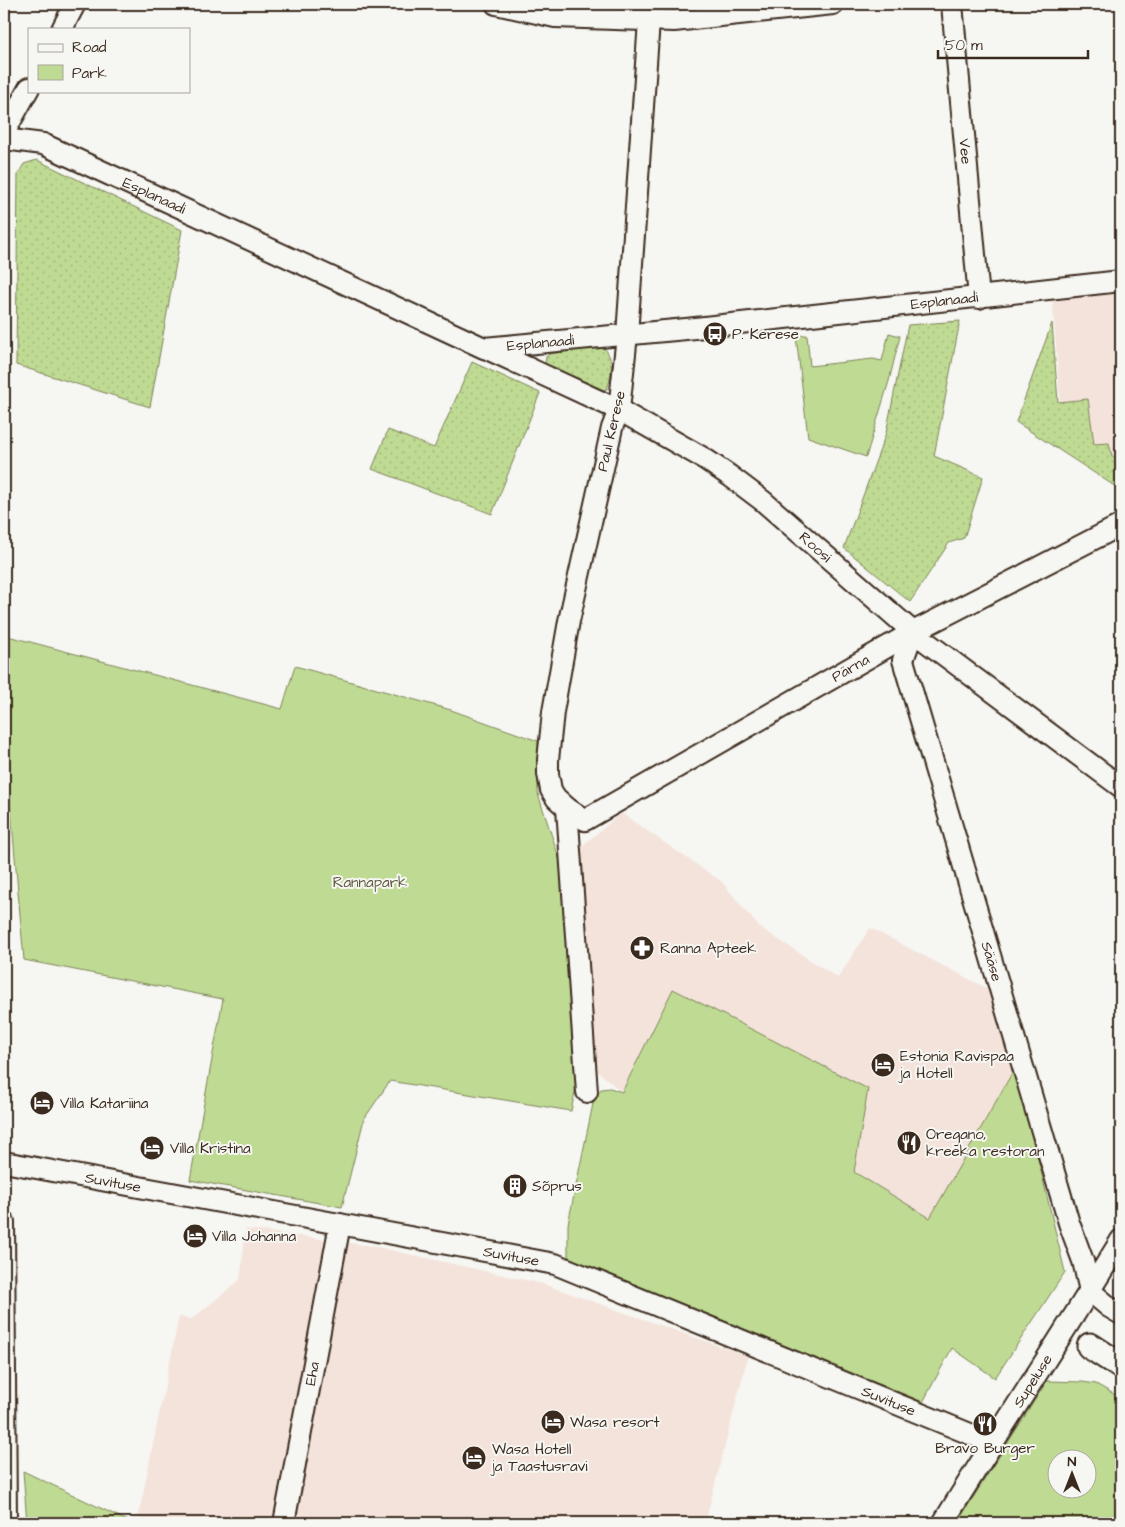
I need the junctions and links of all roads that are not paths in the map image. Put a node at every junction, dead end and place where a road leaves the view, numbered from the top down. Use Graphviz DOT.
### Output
graph roads {
  1 [pos="75,4"];
  2 [pos="496,4"];
  3 [pos="833,4"];
  4 [pos="952,4"];
  5 [pos="649,22"];
  6 [pos="63,28"];
  7 [pos="28,90"];
  8 [pos="4,133"];
  9 [pos="4,139"];
  10 [pos="1121,281"];
  11 [pos="979,298"];
  12 [pos="627,335"];
  13 [pos="484,348"];
  14 [pos="619,410"];
  15 [pos="1121,525"];
  16 [pos="913,632"];
  17 [pos="1121,787"];
  18 [pos="567,808"];
  19 [pos="584,820"];
  20 [pos="587,1092"];
  21 [pos="4,1162"];
  22 [pos="4,1222"];
  23 [pos="340,1224"];
  24 [pos="1121,1240"];
  25 [pos="1090,1291"];
  26 [pos="1121,1314"];
  27 [pos="1064,1332"];
  28 [pos="1090,1346"];
  29 [pos="1121,1366"];
  30 [pos="992,1443"];
  31 [pos="6,1523"];
  32 [pos="284,1523"];
  33 [pos="944,1523"];
  1 -- 6 [label="street"];
  2 -- 5 [label="street"];
  3 -- 5 [label="street"];
  4 -- 11 [label="street, Vee"];
  5 -- 12 [label="street, Paul Kerese"];
  7 -- 8 [label="street"];
  9 -- 13 [label="street, Esplanaadi"];
  10 -- 11 [label="street, Esplanaadi"];
  11 -- 12 [label="street, Esplanaadi"];
  12 -- 13 [label="street, Esplanaadi"];
  12 -- 14 [label="street, Paul Kerese"];
  13 -- 14 [label="street, Roosi"];
  14 -- 16 [label="street, Roosi"];
  14 -- 18 [label="street, Paul Kerese"];
  15 -- 16 [label="street, Pärna"];
  16 -- 17 [label="street, Roosi"];
  16 -- 19 [label="street, Pärna"];
  16 -- 25 [label="street, Sääse"];
  18 -- 19 [label="street, Paul Kerese"];
  18 -- 20 [label="street"];
  21 -- 23 [label="street, Suvituse"];
  22 -- 31 [label="street"];
  23 -- 30 [label="street, Suvituse"];
  23 -- 32 [label="street, Eha"];
  24 -- 25 [label="street, Supeluse"];
  25 -- 26 [label="street"];
  25 -- 27 [label="street, Supeluse"];
  27 -- 28 [label="street"];
  27 -- 30 [label="street, Supeluse"];
  28 -- 29 [label="street"];
  30 -- 33 [label="street, Supeluse"];
}
